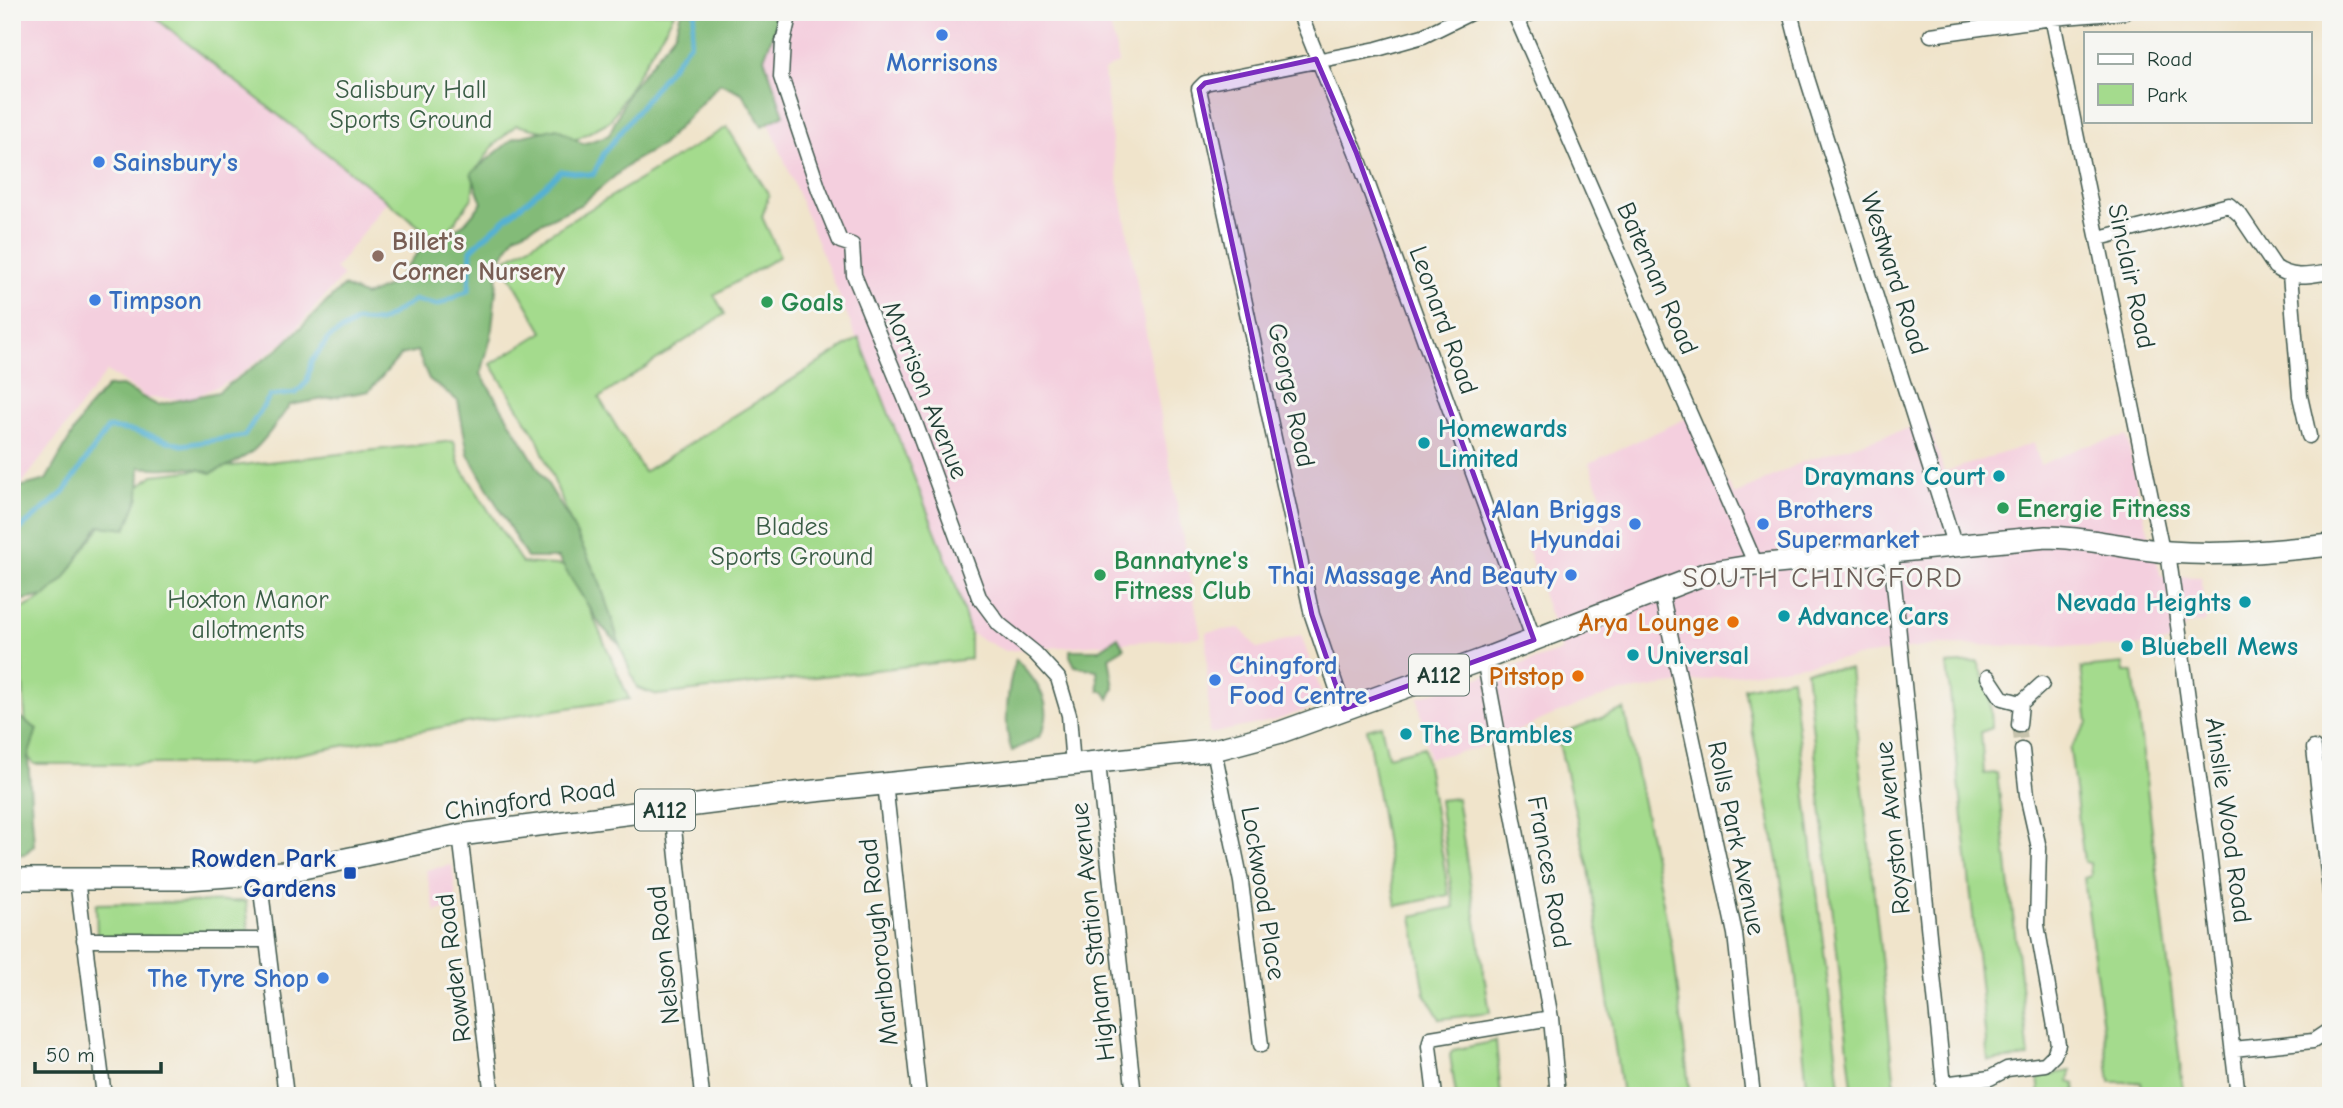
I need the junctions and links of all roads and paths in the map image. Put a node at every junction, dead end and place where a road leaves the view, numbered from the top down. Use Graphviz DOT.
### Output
graph roads {
  1 [pos="790,12"];
  2 [pos="1299,12"];
  3 [pos="1472,12"];
  4 [pos="1534,12"];
  5 [pos="1790,12"];
  6 [pos="2125,12"];
  7 [pos="2051,15"];
  8 [pos="1515,16"];
  9 [pos="1931,35"];
  10 [pos="1316,59"];
  11 [pos="2099,238"];
  12 [pos="2331,272"];
  13 [pos="2290,275"];
  14 [pos="2309,436"];
  15 [pos="2331,545"];
  16 [pos="1955,547"];
  17 [pos="2165,551"];
  18 [pos="1891,554"];
  19 [pos="1756,565"];
  20 [pos="1661,592"];
  21 [pos="1534,640"];
  22 [pos="1485,659"];
  23 [pos="1988,677"];
  24 [pos="2042,684"];
  25 [pos="2021,703"];
  26 [pos="1344,709"];
  27 [pos="2019,725"];
  28 [pos="2314,748"];
  29 [pos="1214,750"];
  30 [pos="2022,750"];
  31 [pos="1098,763"];
  32 [pos="1073,766"];
  33 [pos="885,783"];
  34 [pos="672,809"];
  35 [pos="460,835"];
  36 [pos="259,874"];
  37 [pos="12,879"];
  38 [pos="77,879"];
  39 [pos="2331,900"];
  40 [pos="84,940"];
  41 [pos="267,940"];
  42 [pos="1551,1018"];
  43 [pos="2331,1029"];
  44 [pos="1261,1045"];
  45 [pos="2233,1049"];
  46 [pos="1944,1090"];
  47 [pos="104,1096"];
  48 [pos="286,1096"];
  49 [pos="492,1096"];
  50 [pos="702,1096"];
  51 [pos="919,1096"];
  52 [pos="1134,1096"];
  53 [pos="1435,1096"];
  54 [pos="1558,1096"];
  55 [pos="1753,1096"];
  56 [pos="2238,1096"];
  1 -- 32 [label="street, Morrison Avenue"];
  2 -- 10 [label="street, Leonard Road"];
  3 -- 10 [label="street"];
  4 -- 8 [label="street"];
  5 -- 16 [label="street, Westward Road"];
  6 -- 7 [label="street"];
  7 -- 9 [label="street"];
  7 -- 11 [label="street, Sinclair Road"];
  8 -- 19 [label="street, Bateman Road"];
  10 -- 21 [label="street, Leonard Road"];
  10 -- 26 [label="street, George Road"];
  11 -- 13 [label="street"];
  11 -- 17 [label="street, Sinclair Road"];
  12 -- 13 [label="street"];
  13 -- 14 [label="street"];
  15 -- 17 [label="main road, A112"];
  16 -- 17 [label="main road, A112"];
  16 -- 18 [label="main road, A112"];
  17 -- 45 [label="street, Ainslie Wood Road"];
  18 -- 19 [label="main road, A112"];
  18 -- 46 [label="street, Royston Avenue"];
  19 -- 20 [label="main road, A112"];
  20 -- 21 [label="main road, A112"];
  20 -- 55 [label="street, Rolls Park Avenue"];
  21 -- 22 [label="main road, A112"];
  22 -- 26 [label="main road, A112"];
  22 -- 42 [label="street, Frances Road"];
  23 -- 25 [label="street"];
  24 -- 25 [label="street"];
  25 -- 27 [label="street"];
  26 -- 29 [label="main road, A112"];
  28 -- 39 [label="street"];
  29 -- 31 [label="main road, A112"];
  29 -- 44 [label="street, Lockwood Place"];
  30 -- 46 [label="street"];
  31 -- 32 [label="main road, Chingford Road / A112"];
  31 -- 52 [label="street, Higham Station Avenue"];
  32 -- 33 [label="main road, Chingford Road / A112"];
  33 -- 34 [label="main road, Chingford Road / A112"];
  33 -- 51 [label="street, Marlborough Road"];
  34 -- 35 [label="main road, Chingford Road / A112"];
  34 -- 50 [label="street, Nelson Road"];
  35 -- 36 [label="main road, Chingford Road / A112"];
  35 -- 49 [label="street, Rowden Road"];
  36 -- 38 [label="main road, Chingford Road / A112"];
  36 -- 41 [label="street"];
  37 -- 38 [label="main road, Chingford Road / A112"];
  38 -- 40 [label="street"];
  40 -- 41 [label="street"];
  40 -- 47 [label="street"];
  41 -- 48 [label="street"];
  42 -- 53 [label="street"];
  42 -- 54 [label="street, Frances Road"];
  43 -- 45 [label="street"];
  45 -- 56 [label="street, Ainslie Wood Road"];
}
